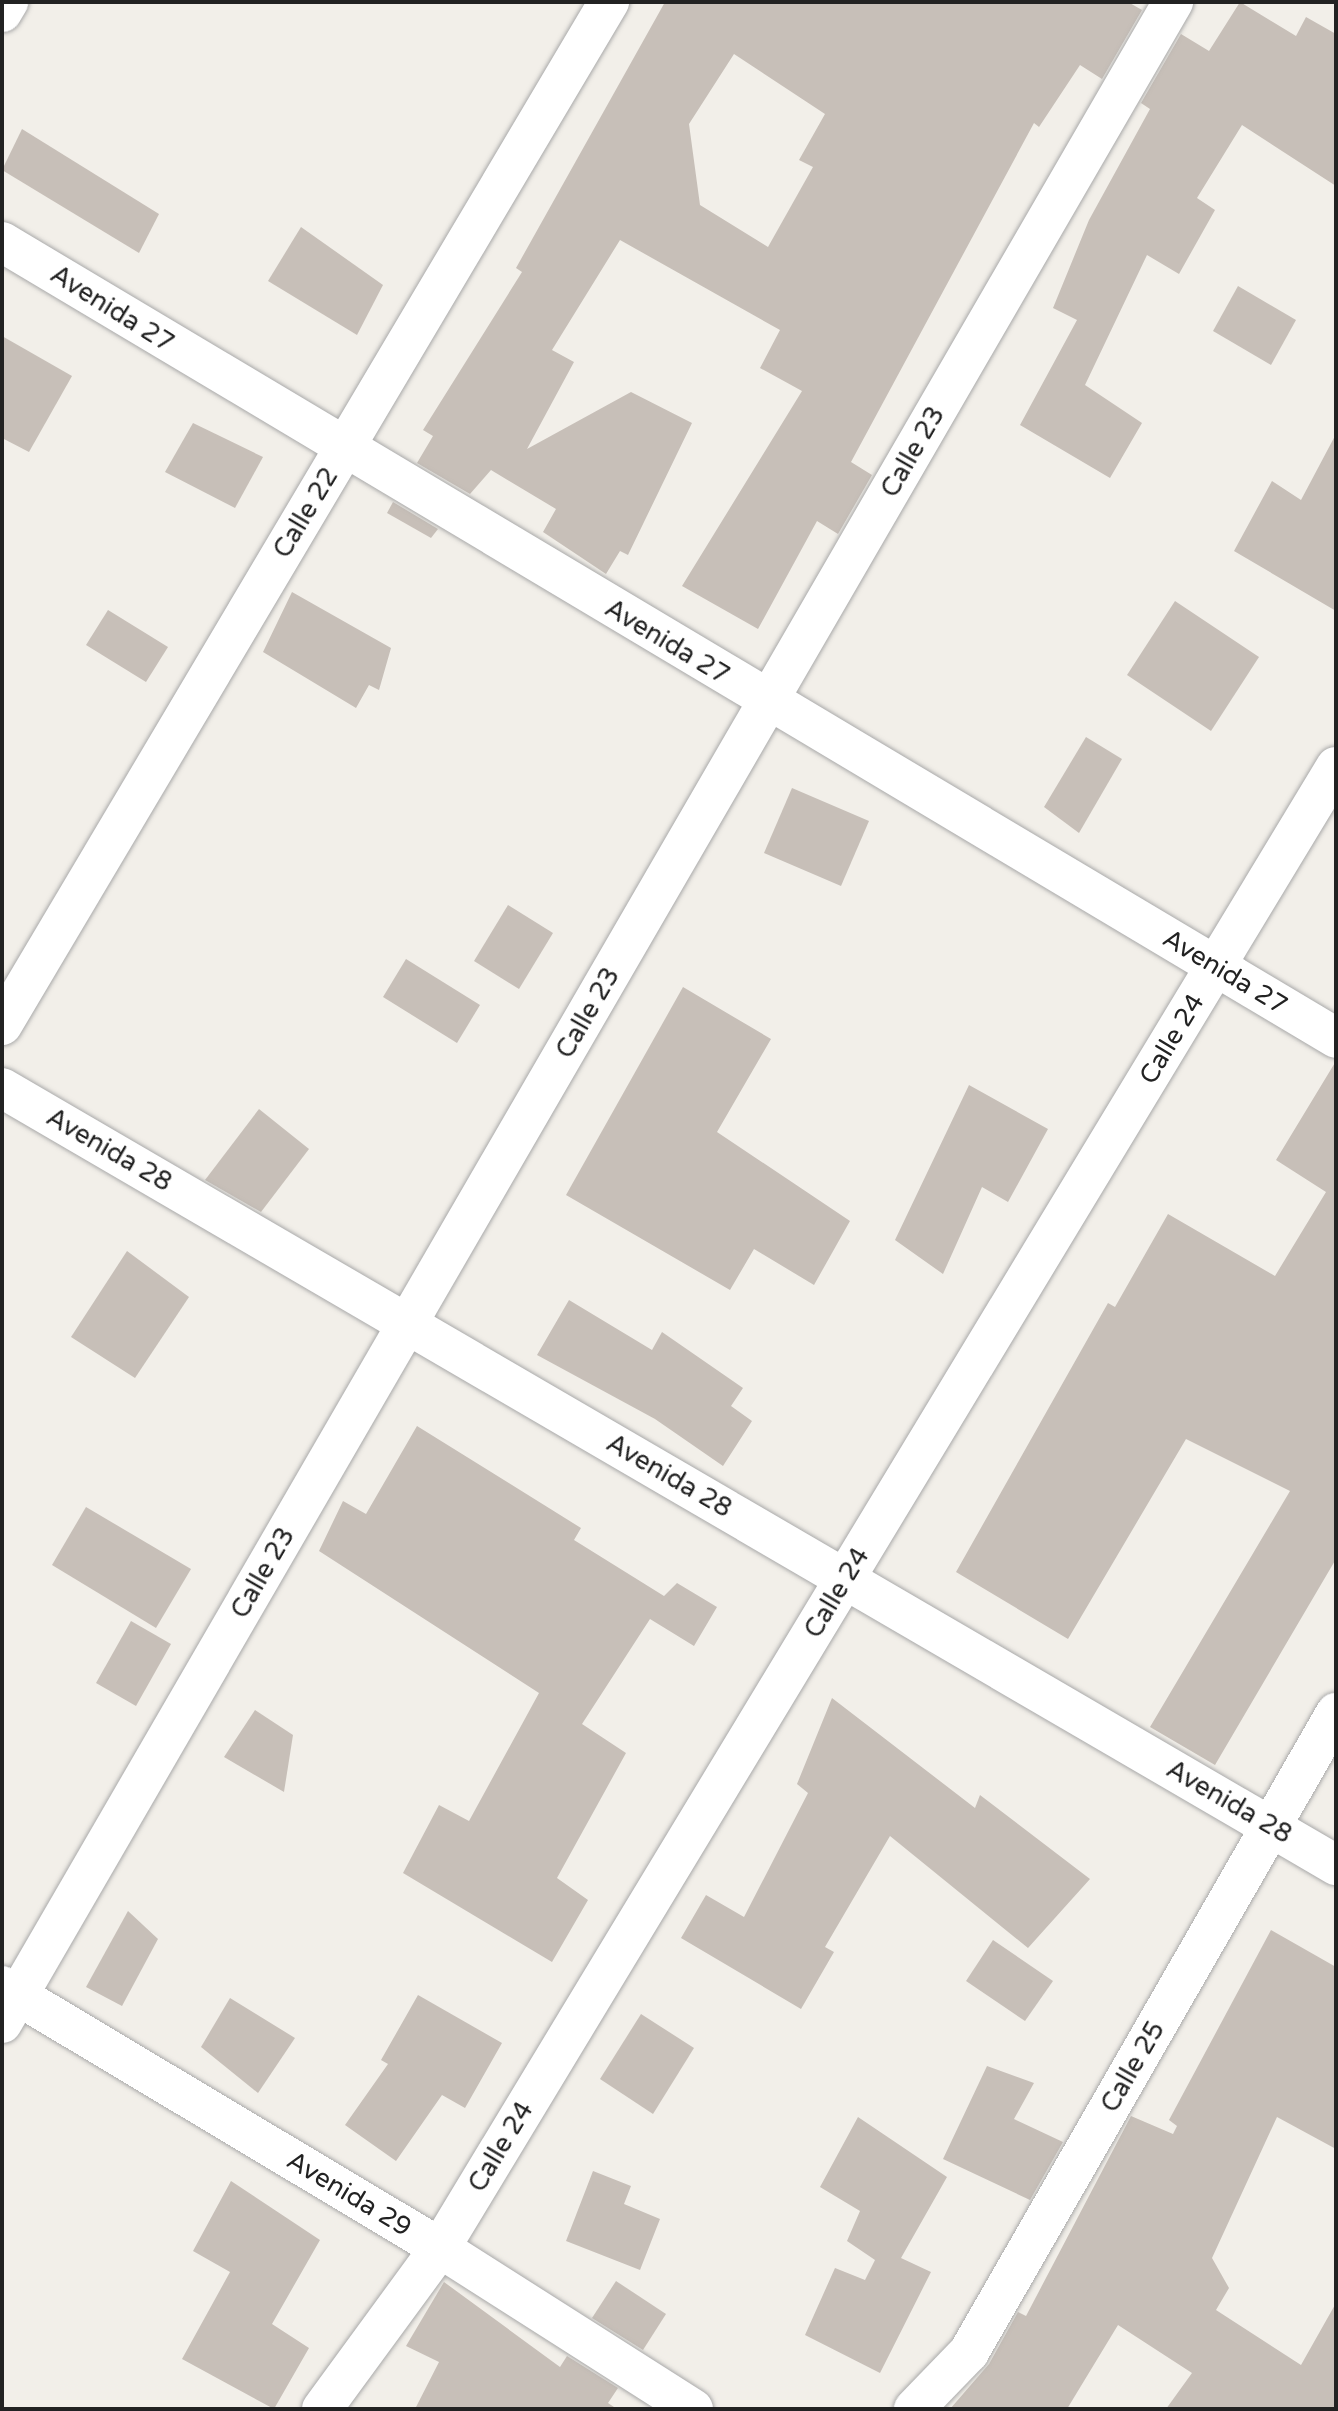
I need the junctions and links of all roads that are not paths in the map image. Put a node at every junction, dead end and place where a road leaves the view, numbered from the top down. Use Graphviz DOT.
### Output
graph roads {
  1 [pos="8,2"];
  2 [pos="609,2"];
  3 [pos="1173,2"];
  4 [pos="2,12"];
  5 [pos="2,242"];
  6 [pos="343,451"];
  7 [pos="768,702"];
  8 [pos="1336,767"];
  9 [pos="1215,966"];
  10 [pos="2,1025"];
  11 [pos="1336,1038"];
  12 [pos="2,1088"];
  13 [pos="407,1324"];
  14 [pos="845,1579"];
  15 [pos="1336,1713"];
  16 [pos="1271,1827"];
  17 [pos="1336,1865"];
  18 [pos="7,2002"];
  19 [pos="440,2248"];
  20 [pos="322,2409"];
  21 [pos="693,2409"];
  22 [pos="914,2409"];
  1 -- 4 [label="street"];
  2 -- 6 [label="street, Calle 22"];
  3 -- 7 [label="street, Calle 23"];
  5 -- 6 [label="street, Avenida 27"];
  6 -- 7 [label="street, Avenida 27"];
  6 -- 10 [label="street, Calle 22"];
  7 -- 9 [label="street, Avenida 27"];
  7 -- 13 [label="street, Calle 23"];
  8 -- 9 [label="street, Calle 24"];
  9 -- 11 [label="street, Avenida 27"];
  9 -- 14 [label="street, Calle 24"];
  12 -- 13 [label="street, Avenida 28"];
  13 -- 14 [label="street, Avenida 28"];
  13 -- 18 [label="street, Calle 23"];
  14 -- 16 [label="street, Avenida 28"];
  14 -- 19 [label="street, Calle 24"];
  15 -- 16 [label="street, Calle 25"];
  16 -- 17 [label="street, Avenida 28"];
  16 -- 22 [label="street, Calle 25"];
  18 -- 19 [label="street, Avenida 29"];
  19 -- 20 [label="street, Calle 24"];
  19 -- 21 [label="street, Avenida 29"];
}
